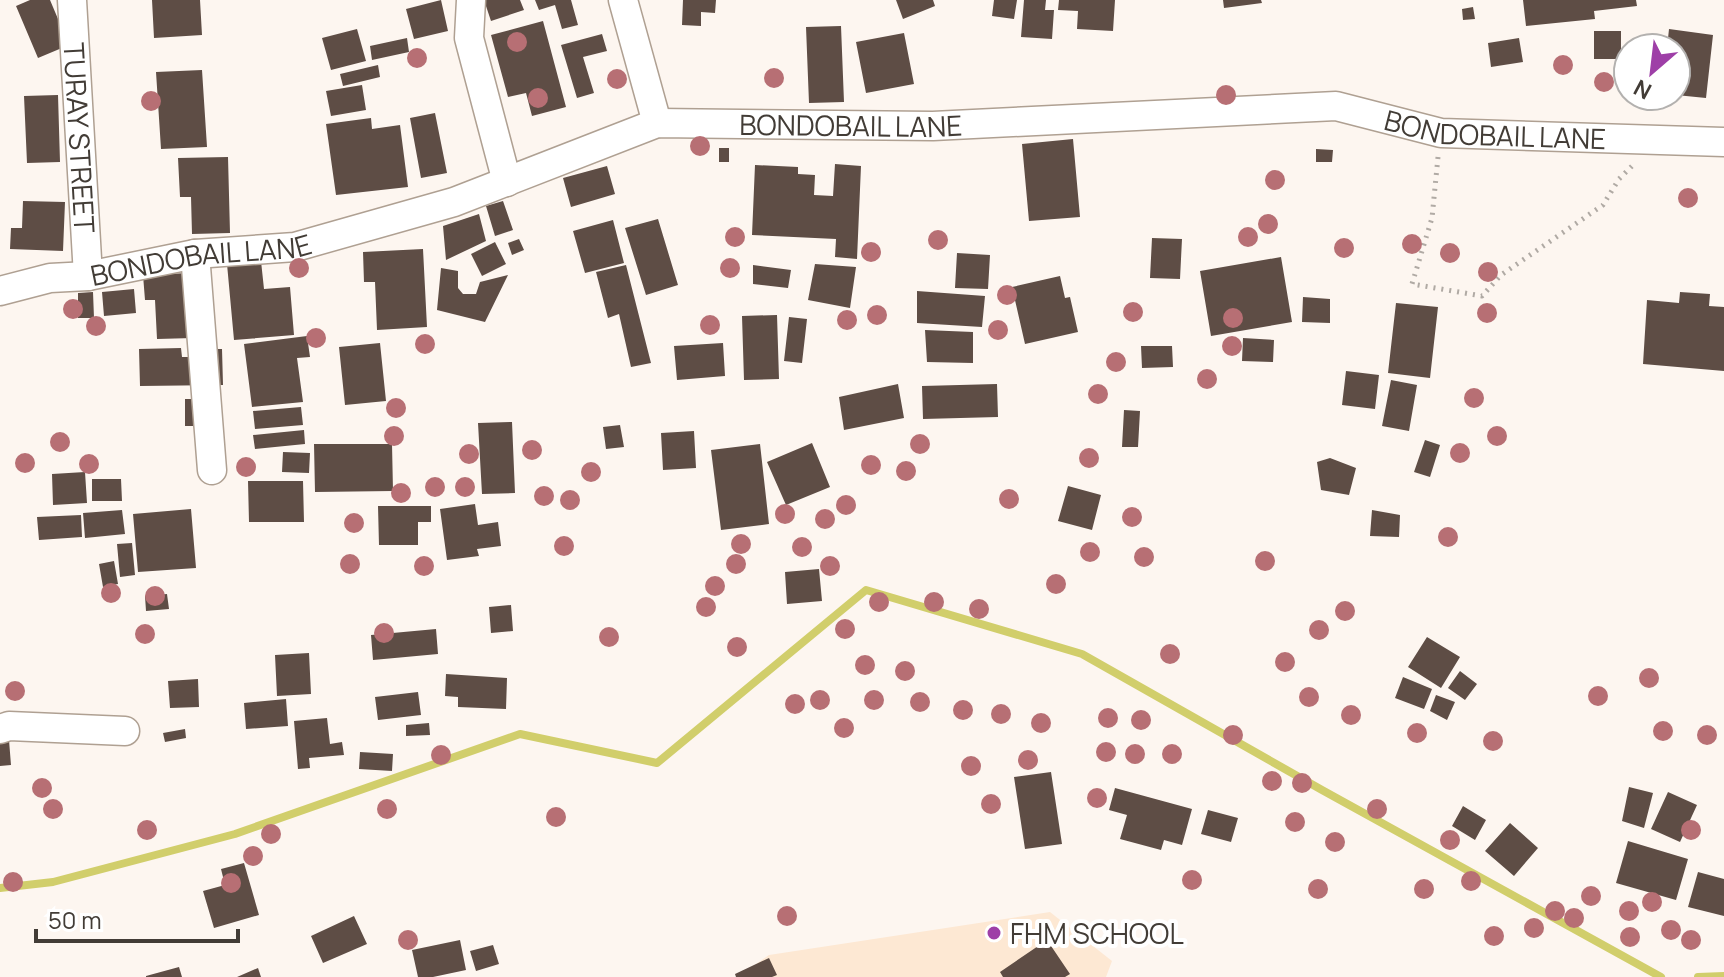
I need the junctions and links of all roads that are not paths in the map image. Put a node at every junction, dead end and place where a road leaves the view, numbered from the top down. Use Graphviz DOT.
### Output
graph roads {
  1 [pos="72,0"];
  2 [pos="471,0"];
  3 [pos="623,0"];
  4 [pos="657,123"];
  5 [pos="1724,142"];
  6 [pos="507,182"];
  7 [pos="195,254"];
  8 [pos="88,276"];
  9 [pos="0,291"];
  10 [pos="212,470"];
  11 [pos="0,729"];
  12 [pos="125,731"];
  1 -- 8 [label="street, TURAY STREET"];
  2 -- 6 [label="street"];
  3 -- 4 [label="street"];
  4 -- 5 [label="street, BONDOBAIL LANE"];
  4 -- 6 [label="street, BONDOBAIL LANE"];
  6 -- 7 [label="street, BONDOBAIL LANE"];
  7 -- 8 [label="street, BONDOBAIL LANE"];
  7 -- 10 [label="street"];
  8 -- 9 [label="street, BONDOBAIL LANE"];
  11 -- 12 [label="street"];
}
